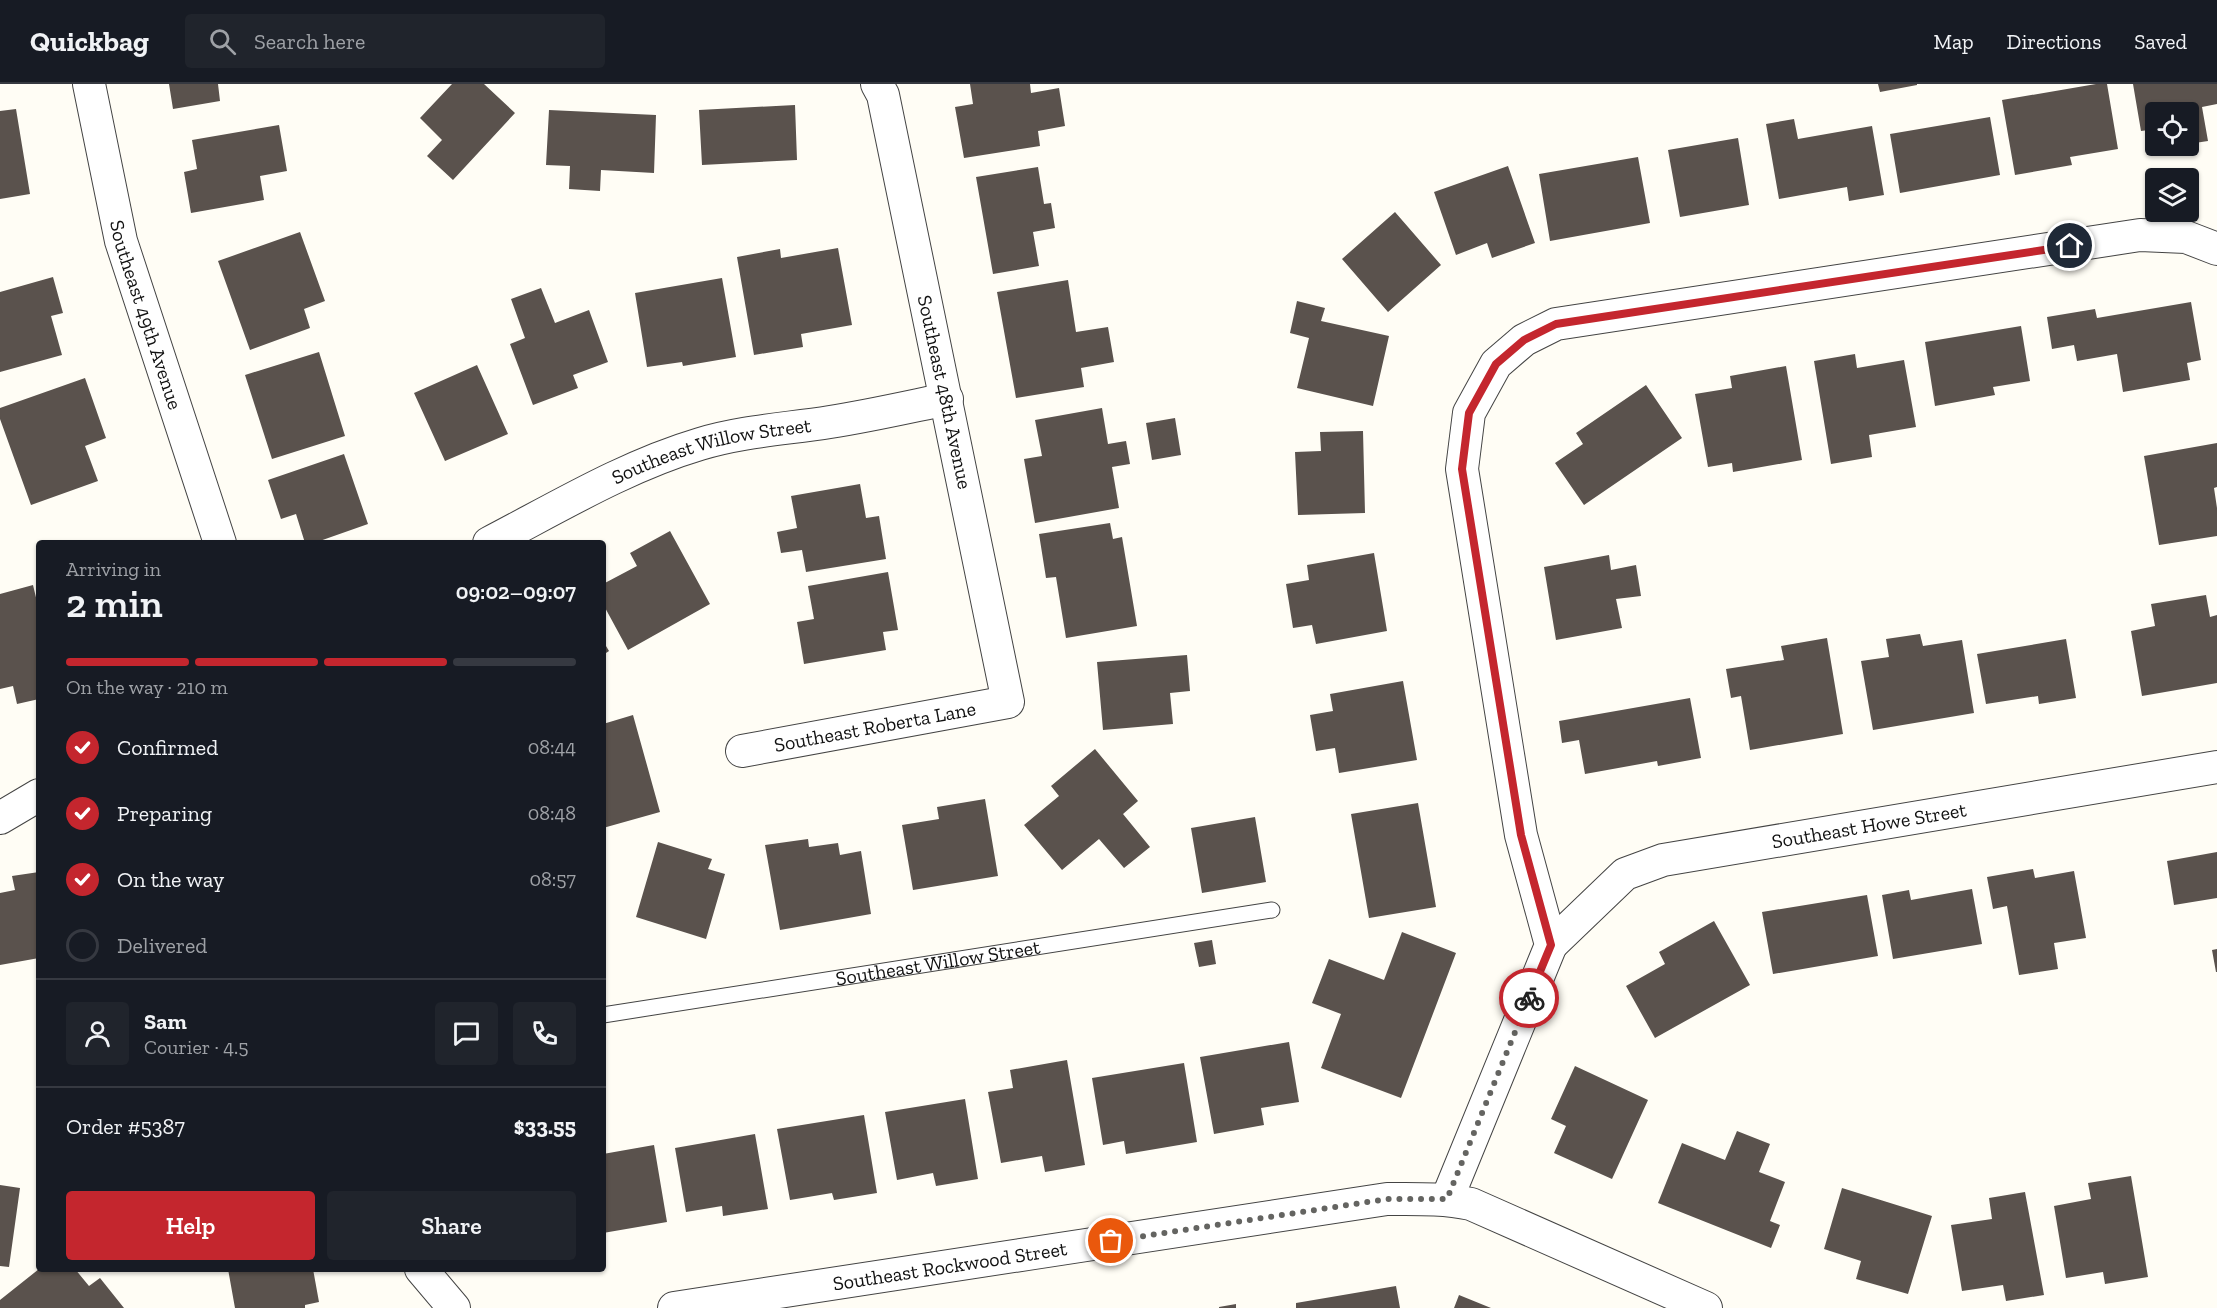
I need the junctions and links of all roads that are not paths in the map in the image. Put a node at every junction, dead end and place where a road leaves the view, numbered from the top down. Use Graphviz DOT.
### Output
graph roads {
  1 [pos="89,84"];
  2 [pos="877,84"];
  3 [pos="2217,249"];
  4 [pos="947,399"];
  5 [pos="219,540"];
  6 [pos="495,540"];
  7 [pos="1008,702"];
  8 [pos="742,751"];
  9 [pos="2217,767"];
  10 [pos="36,797"];
  11 [pos="0,818"];
  12 [pos="1272,910"];
  13 [pos="1551,945"];
  14 [pos="606,1015"];
  15 [pos="1447,1199"];
  16 [pos="424,1272"];
  17 [pos="454,1308"];
  18 [pos="674,1308"];
  19 [pos="1706,1308"];
  1 -- 5 [label="street, Southeast 49th Avenue"];
  2 -- 4 [label="street, Southeast 48th Avenue"];
  3 -- 13 [label="street"];
  4 -- 6 [label="street, Southeast Willow Street"];
  4 -- 7 [label="street, Southeast 48th Avenue"];
  7 -- 8 [label="street, Southeast Roberta Lane"];
  9 -- 13 [label="street, Southeast Howe Street"];
  10 -- 11 [label="street"];
  12 -- 14 [label="lane, Southeast Willow Street"];
  13 -- 15 [label="street"];
  15 -- 18 [label="street, Southeast Rockwood Street"];
  15 -- 19 [label="street, Southeast Rockwood Street"];
  16 -- 17 [label="street"];
}
